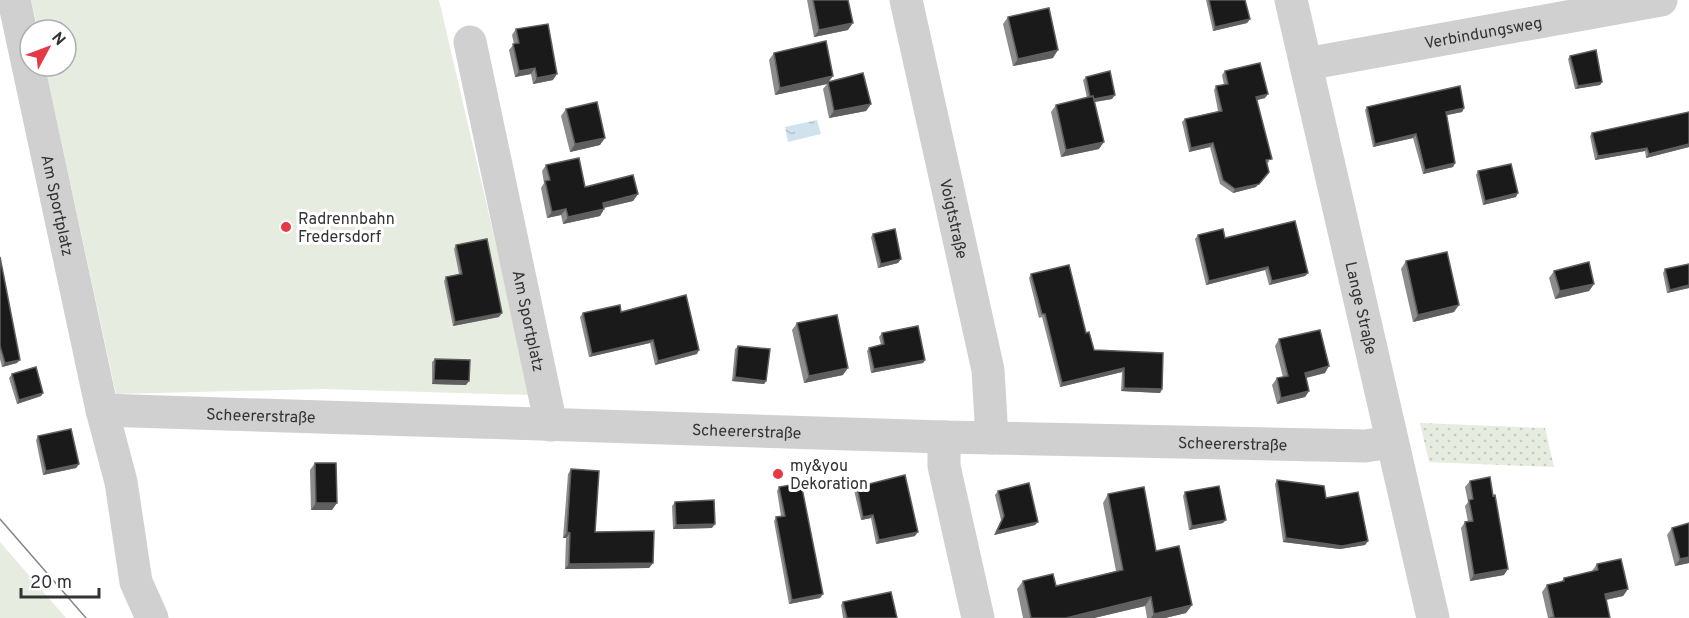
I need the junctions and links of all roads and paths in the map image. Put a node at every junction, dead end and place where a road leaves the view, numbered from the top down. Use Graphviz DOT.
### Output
graph roads {
  1 [pos="14,0"];
  2 [pos="906,0"];
  3 [pos="1291,0"];
  4 [pos="1661,0"];
  5 [pos="470,42"];
  6 [pos="1306,64"];
  7 [pos="102,410"];
  8 [pos="551,425"];
  9 [pos="944,437"];
  10 [pos="992,438"];
  11 [pos="1392,442"];
  12 [pos="152,618"];
  13 [pos="978,618"];
  14 [pos="1433,618"];
  1 -- 7 [label="street, Am Sportplatz"];
  2 -- 10 [label="street, Voigtstraße"];
  3 -- 6 [label="street, Lange Straße"];
  4 -- 6 [label="street, Verbindungsweg"];
  5 -- 8 [label="street, Am Sportplatz"];
  6 -- 11 [label="street, Lange Straße"];
  7 -- 8 [label="street, Scheererstraße"];
  7 -- 12 [label="street, Am Sportplatz"];
  8 -- 9 [label="street, Scheererstraße"];
  9 -- 10 [label="street, Scheererstraße"];
  9 -- 13 [label="street"];
  10 -- 11 [label="street, Scheererstraße"];
  11 -- 14 [label="street, Lange Straße"];
}
